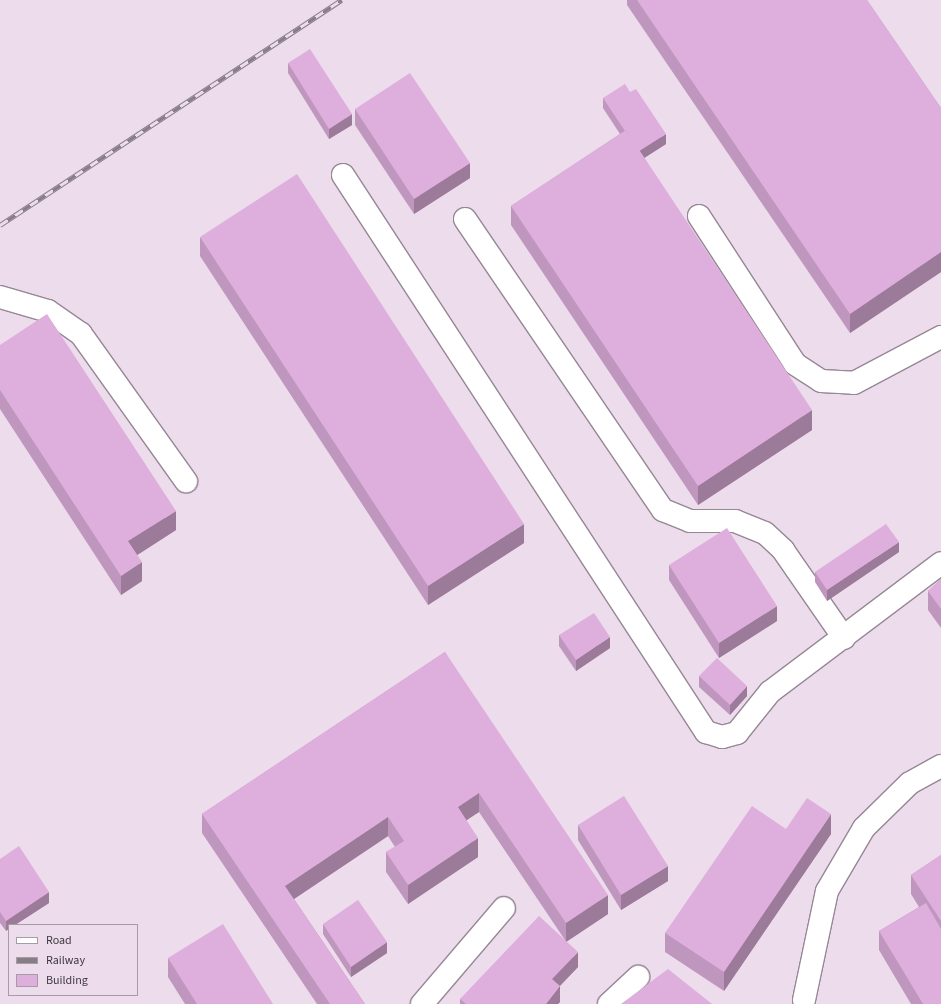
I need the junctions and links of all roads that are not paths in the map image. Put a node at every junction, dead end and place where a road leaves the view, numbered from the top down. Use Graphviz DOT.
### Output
graph roads {
  1 [pos="343,175"];
  2 [pos="699,216"];
  3 [pos="465,219"];
  4 [pos="0,297"];
  5 [pos="941,337"];
  6 [pos="186,481"];
  7 [pos="941,563"];
  8 [pos="844,638"];
  9 [pos="941,766"];
  10 [pos="504,908"];
  11 [pos="638,978"];
  12 [pos="804,1000"];
  13 [pos="422,1004"];
  14 [pos="609,1004"];
  1 -- 8 [label="lane"];
  2 -- 5 [label="lane"];
  3 -- 8 [label="lane"];
  4 -- 6 [label="lane"];
  7 -- 8 [label="lane"];
  9 -- 12 [label="lane"];
  10 -- 13 [label="lane"];
  11 -- 14 [label="lane"];
}
